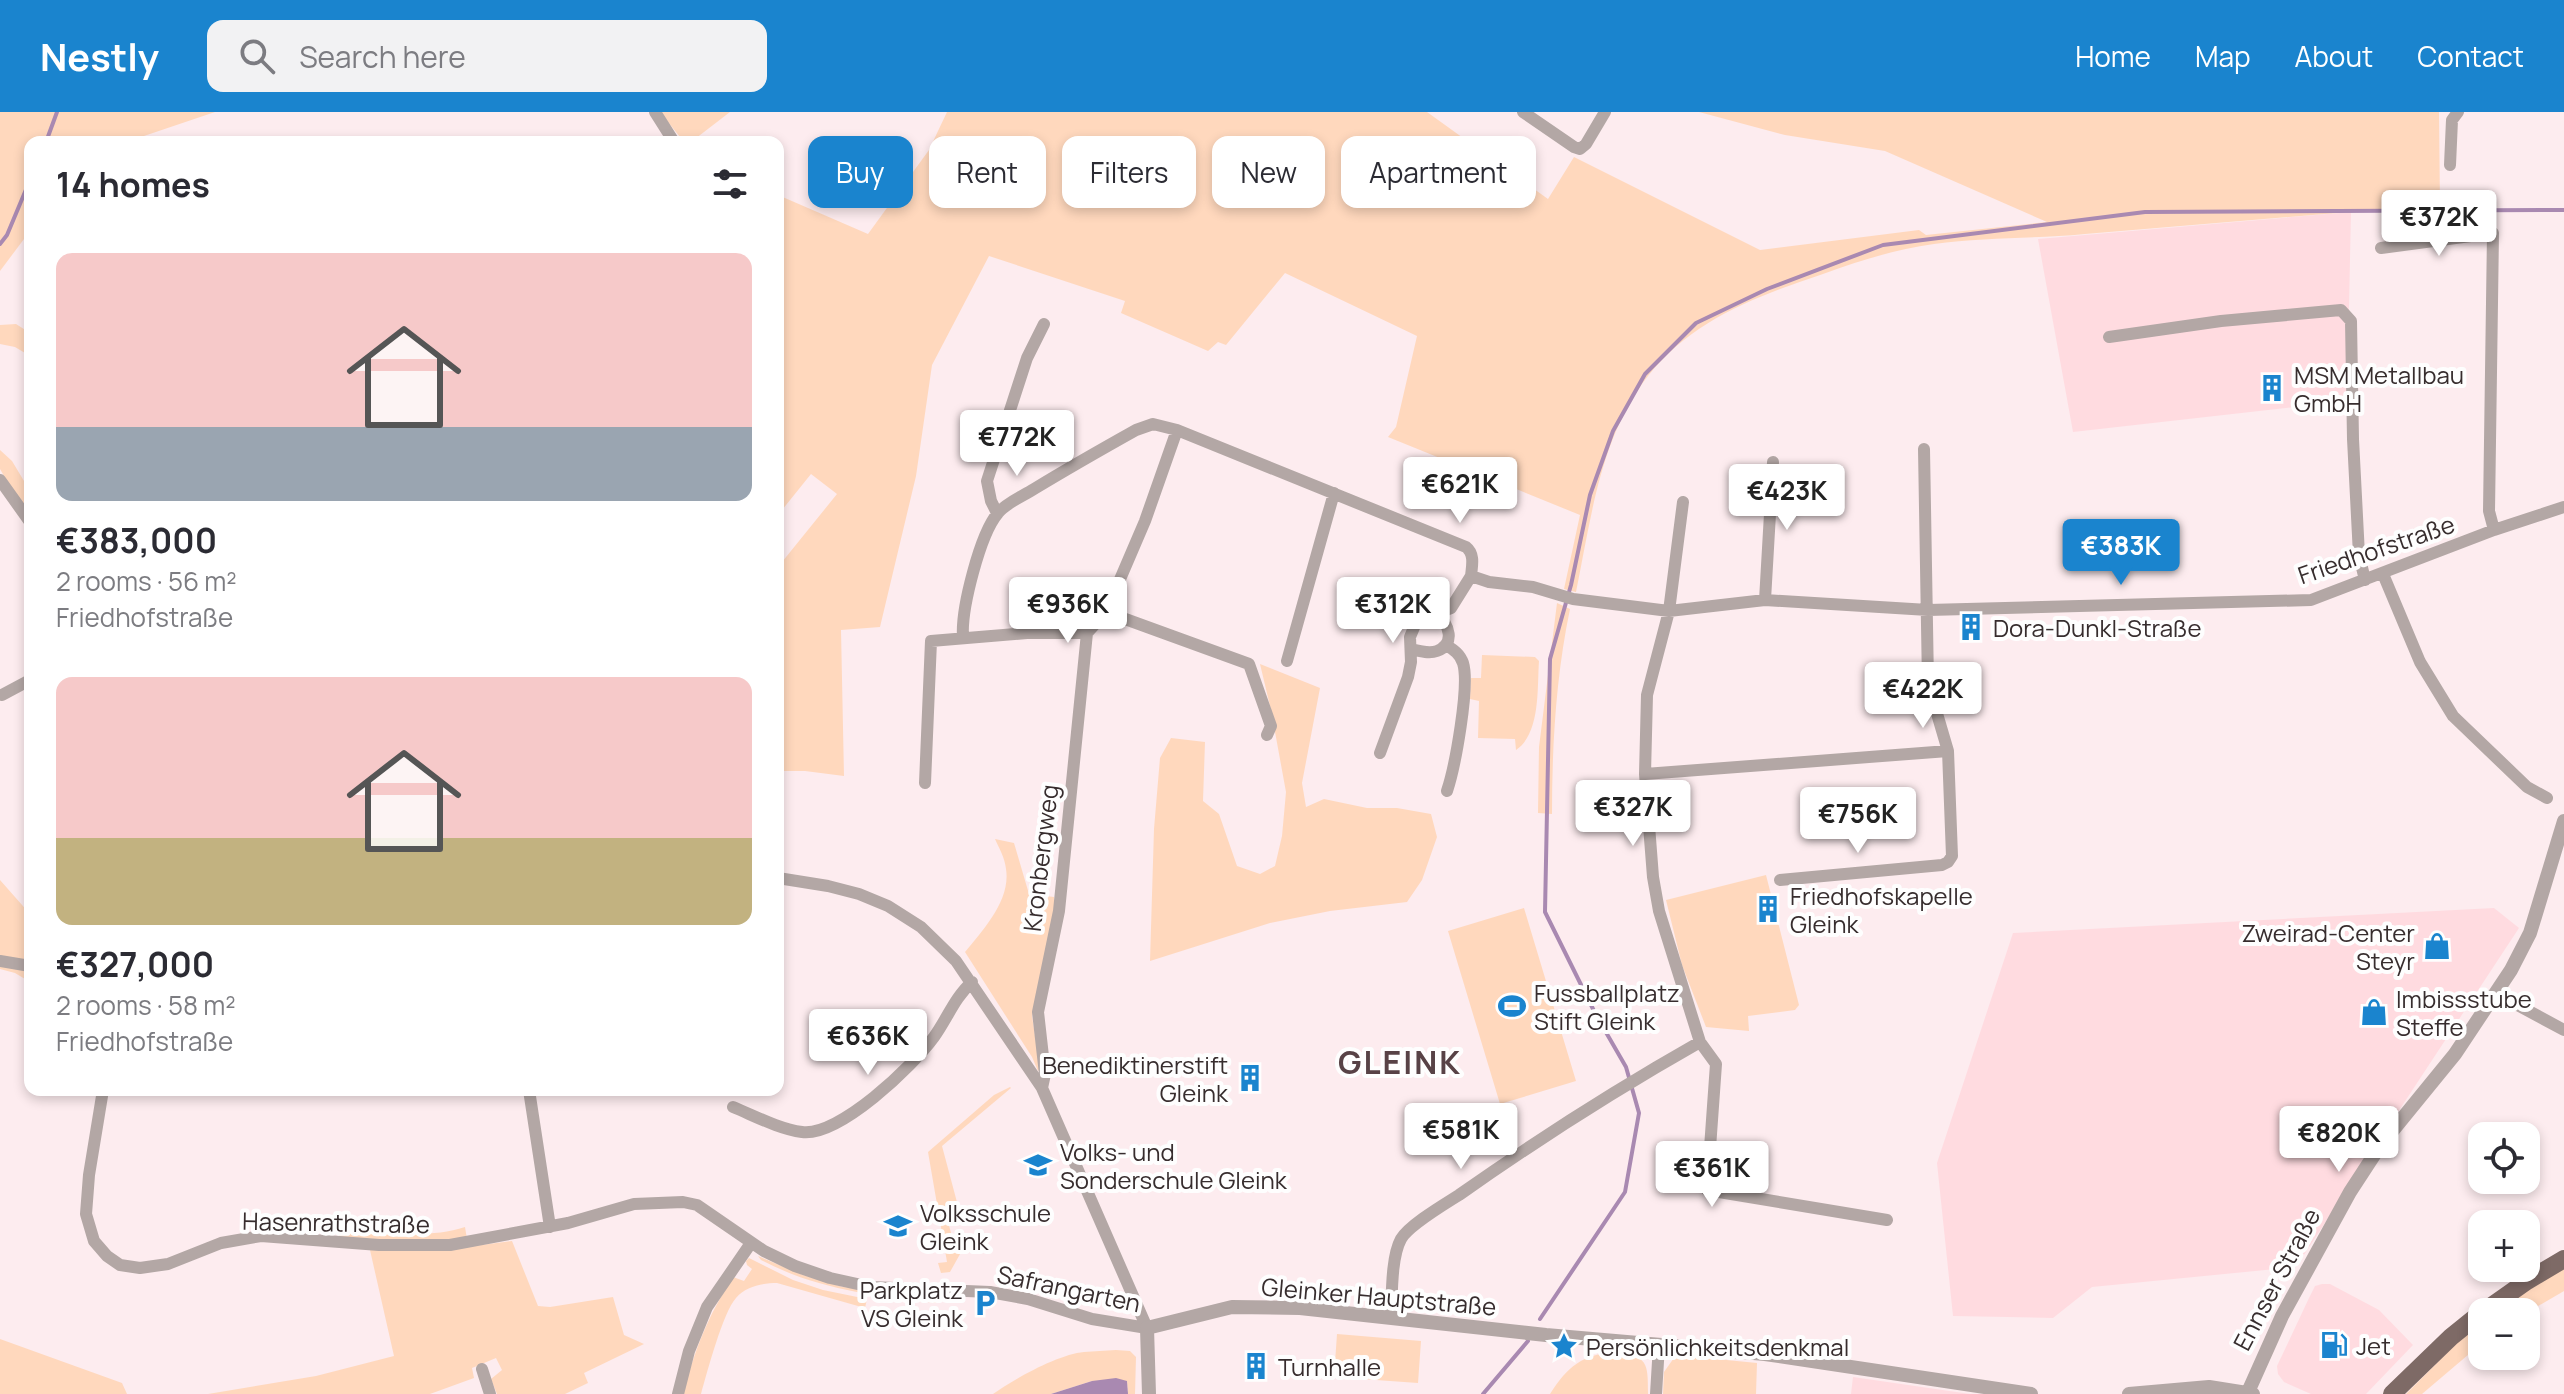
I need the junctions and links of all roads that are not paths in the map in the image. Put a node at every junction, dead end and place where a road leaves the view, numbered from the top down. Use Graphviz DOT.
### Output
graph roads {
  1 [pos="655,112"];
  2 [pos="1523,112"];
  3 [pos="1605,112"];
  4 [pos="2458,112"];
  5 [pos="670,136"];
  6 [pos="2450,165"];
  7 [pos="2381,248"];
  8 [pos="1044,324"];
  9 [pos="2109,337"];
  10 [pos="1177,430"];
  11 [pos="1924,449"];
  12 [pos="1773,462"];
  13 [pos="0,480"];
  14 [pos="1334,493"];
  15 [pos="1683,502"];
  16 [pos="2564,507"];
  17 [pos="997,513"];
  18 [pos="24,514"];
  19 [pos="2494,530"];
  20 [pos="2383,574"];
  21 [pos="1471,576"];
  22 [pos="2365,580"];
  23 [pos="1765,600"];
  24 [pos="1928,610"];
  25 [pos="1669,611"];
  26 [pos="1106,612"];
  27 [pos="1437,614"];
  28 [pos="1087,633"];
  29 [pos="963,637"];
  30 [pos="1446,645"];
  31 [pos="1411,649"];
  32 [pos="1287,661"];
  33 [pos="24,683"];
  34 [pos="2,695"];
  35 [pos="1267,735"];
  36 [pos="1948,751"];
  37 [pos="1380,753"];
  38 [pos="1645,774"];
  39 [pos="925,783"];
  40 [pos="1447,791"];
  41 [pos="2547,798"];
  42 [pos="2564,821"];
  43 [pos="784,879"];
  44 [pos="1780,880"];
  45 [pos="0,961"];
  46 [pos="24,965"];
  47 [pos="972,982"];
  48 [pos="2497,994"];
  49 [pos="2564,1030"];
  50 [pos="1700,1042"];
  51 [pos="1042,1088"];
  52 [pos="102,1096"];
  53 [pos="530,1096"];
  54 [pos="733,1107"];
  55 [pos="1887,1220"];
  56 [pos="550,1227"];
  57 [pos="751,1243"];
  58 [pos="2564,1259"];
  59 [pos="2502,1298"];
  60 [pos="1391,1317"];
  61 [pos="2468,1323"];
  62 [pos="1147,1328"];
  63 [pos="1659,1345"];
  64 [pos="482,1369"];
  65 [pos="2251,1393"];
  66 [pos="490,1394"];
  67 [pos="678,1394"];
  68 [pos="1149,1394"];
  69 [pos="1656,1394"];
  70 [pos="2031,1394"];
  71 [pos="2129,1394"];
  72 [pos="2392,1394"];
  1 -- 5 [label="street"];
  2 -- 3 [label="street"];
  4 -- 6 [label="street"];
  7 -- 19 [label="street"];
  8 -- 17 [label="street"];
  9 -- 22 [label="street"];
  10 -- 14 [label="street"];
  10 -- 17 [label="street"];
  10 -- 26 [label="street"];
  11 -- 24 [label="street"];
  12 -- 23 [label="street"];
  13 -- 18 [label="street"];
  14 -- 21 [label="street"];
  14 -- 32 [label="street"];
  15 -- 25 [label="street"];
  16 -- 19 [label="street, Friedhofstraße"];
  17 -- 29 [label="street"];
  19 -- 20 [label="street, Friedhofstraße"];
  20 -- 22 [label="street, Friedhofstraße"];
  20 -- 41 [label="street"];
  21 -- 25 [label="street, Friedhofstraße"];
  21 -- 27 [label="street"];
  22 -- 24 [label="street, Friedhofstraße"];
  23 -- 24 [label="street, Friedhofstraße"];
  23 -- 25 [label="street, Friedhofstraße"];
  24 -- 36 [label="street"];
  25 -- 38 [label="street"];
  26 -- 28 [label="street"];
  26 -- 35 [label="street"];
  27 -- 30 [label="street"];
  27 -- 31 [label="street"];
  28 -- 29 [label="street"];
  28 -- 51 [label="street, Kronbergweg"];
  29 -- 39 [label="street"];
  30 -- 31 [label="street"];
  30 -- 40 [label="street"];
  31 -- 37 [label="street"];
  33 -- 34 [label="street"];
  36 -- 38 [label="street"];
  36 -- 44 [label="street"];
  38 -- 50 [label="street"];
  42 -- 48 [label="street, Ennser Straße"];
  43 -- 47 [label="street"];
  45 -- 46 [label="street"];
  47 -- 51 [label="street"];
  47 -- 54 [label="street"];
  48 -- 49 [label="street"];
  48 -- 65 [label="street, Ennser Straße"];
  50 -- 55 [label="street"];
  50 -- 60 [label="street"];
  51 -- 62 [label="street"];
  52 -- 56 [label="street, Hasenrathstraße"];
  53 -- 56 [label="street"];
  56 -- 57 [label="street, Hasenrathstraße"];
  57 -- 62 [label="street, Safrangarten"];
  57 -- 67 [label="street"];
  58 -- 59 [label="main road"];
  60 -- 62 [label="street, Gleinker Hauptstraße"];
  60 -- 63 [label="street, Gleinker Hauptstraße"];
  61 -- 72 [label="main road"];
  62 -- 68 [label="street"];
  63 -- 69 [label="street"];
  63 -- 70 [label="street, Gleinker Hauptstraße"];
  64 -- 66 [label="street"];
  65 -- 71 [label="street"];
}
